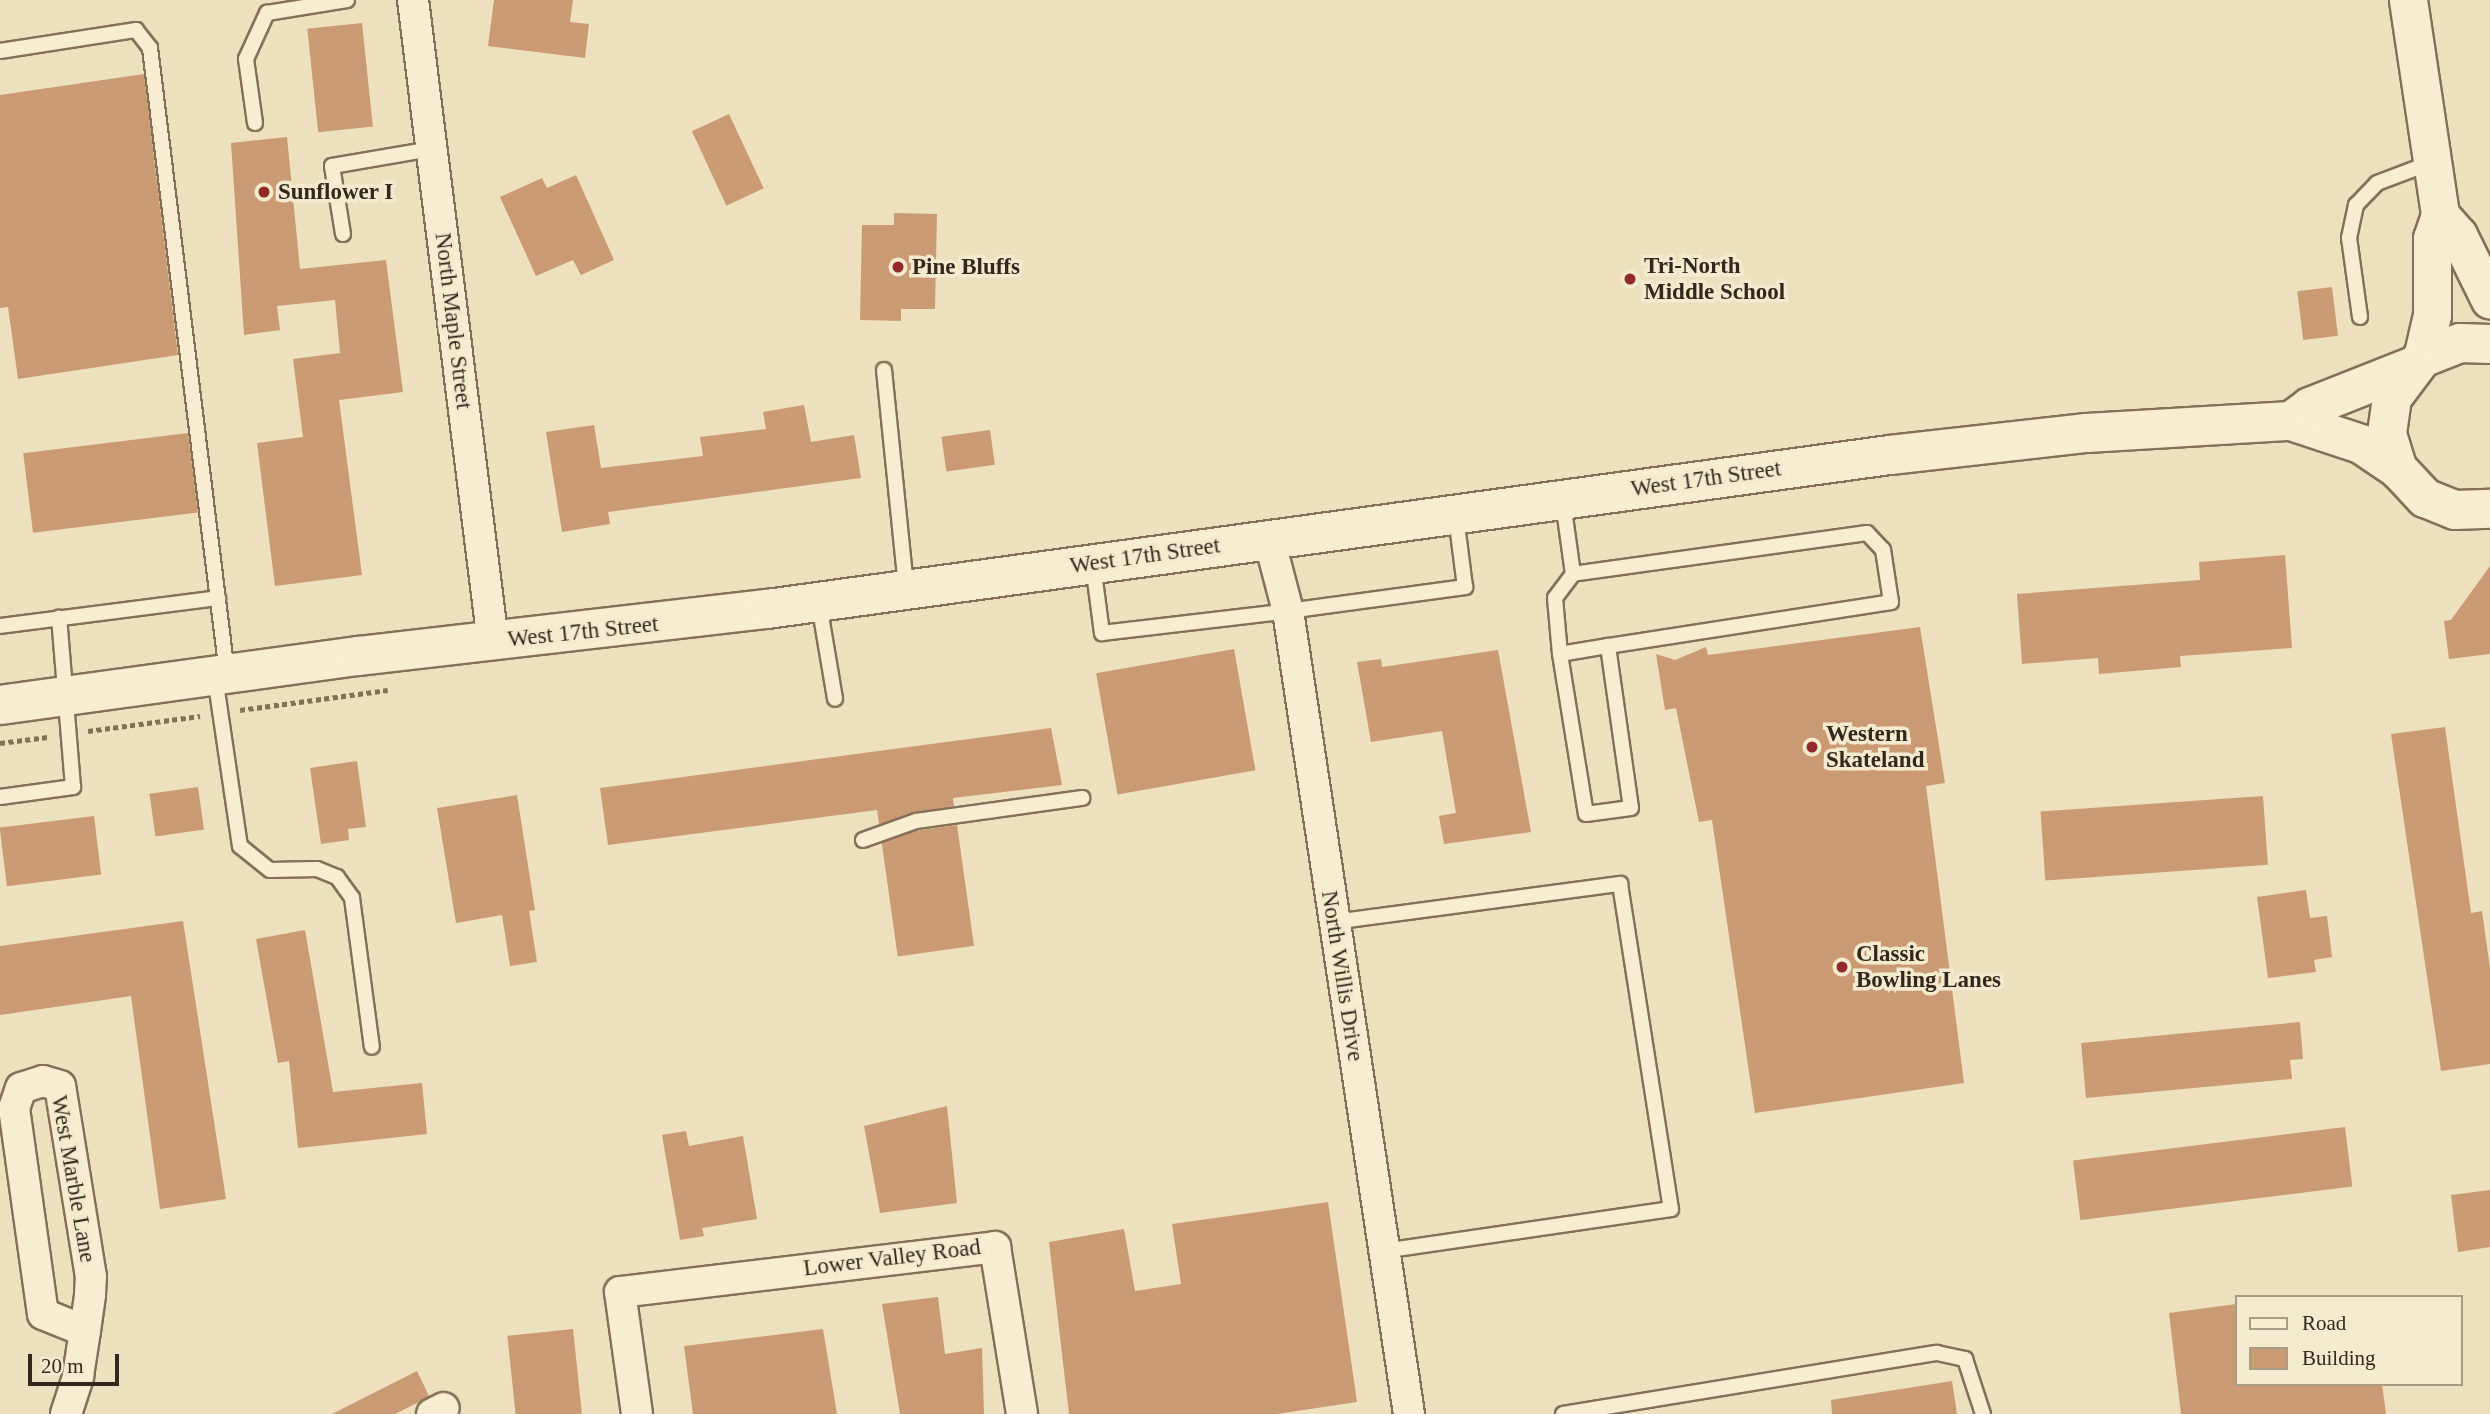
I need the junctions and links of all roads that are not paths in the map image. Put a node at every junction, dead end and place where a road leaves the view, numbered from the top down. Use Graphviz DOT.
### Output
graph roads {
  1 [pos="347,0"];
  2 [pos="413,0"];
  3 [pos="2408,0"];
  4 [pos="0,51"];
  5 [pos="255,123"];
  6 [pos="431,149"];
  7 [pos="2432,163"];
  8 [pos="2440,215"];
  9 [pos="342,234"];
  10 [pos="2490,300"];
  11 [pos="2360,317"];
  12 [pos="2490,344"];
  13 [pos="2417,363"];
  14 [pos="884,370"];
  15 [pos="2291,421"];
  16 [pos="2398,469"];
  17 [pos="1562,498"];
  18 [pos="2490,509"];
  19 [pos="1456,513"];
  20 [pos="1269,539"];
  21 [pos="1093,563"];
  22 [pos="1573,574"];
  23 [pos="906,589"];
  24 [pos="218,598"];
  25 [pos="818,602"];
  26 [pos="1288,611"];
  27 [pos="59,618"];
  28 [pos="0,626"];
  29 [pos="493,642"];
  30 [pos="1608,646"];
  31 [pos="1560,654"];
  32 [pos="221,675"];
  33 [pos="68,696"];
  34 [pos="835,699"];
  35 [pos="0,705"];
  36 [pos="0,797"];
  37 [pos="1082,799"];
  38 [pos="863,840"];
  39 [pos="1334,922"];
  40 [pos="372,1047"];
  41 [pos="1384,1251"];
  42 [pos="85,1331"];
  43 [pos="66,1414"];
  44 [pos="637,1414"];
  45 [pos="1022,1414"];
  46 [pos="1409,1414"];
  47 [pos="1563,1414"];
  48 [pos="1983,1414"];
  1 -- 5 [label="lane"];
  2 -- 6 [label="street, North Maple Street"];
  3 -- 7 [label="street"];
  4 -- 24 [label="lane"];
  6 -- 9 [label="lane"];
  6 -- 29 [label="street, North Maple Street"];
  7 -- 8 [label="street"];
  7 -- 11 [label="lane"];
  8 -- 10 [label="street"];
  8 -- 13 [label="street"];
  12 -- 13 [label="main road, West 17th Street"];
  13 -- 15 [label="main road, West 17th Street"];
  13 -- 16 [label="main road"];
  14 -- 23 [label="lane"];
  15 -- 16 [label="main road, West 17th Street"];
  15 -- 17 [label="main road, West 17th Street"];
  16 -- 18 [label="main road, West 17th Street"];
  17 -- 19 [label="main road, West 17th Street"];
  17 -- 22 [label="lane"];
  19 -- 20 [label="main road, West 17th Street"];
  19 -- 26 [label="lane"];
  20 -- 21 [label="main road, West 17th Street"];
  20 -- 26 [label="street, North Willis Drive"];
  21 -- 23 [label="main road, West 17th Street"];
  21 -- 26 [label="lane"];
  22 -- 30 [label="lane"];
  22 -- 31 [label="lane"];
  23 -- 25 [label="main road, West 17th Street"];
  24 -- 27 [label="lane"];
  24 -- 32 [label="lane"];
  25 -- 29 [label="main road, West 17th Street"];
  25 -- 34 [label="lane"];
  26 -- 39 [label="street, North Willis Drive"];
  27 -- 28 [label="lane"];
  27 -- 33 [label="lane"];
  29 -- 32 [label="main road, West 17th Street"];
  30 -- 31 [label="lane"];
  30 -- 31 [label="lane"];
  32 -- 33 [label="main road, West 17th Street"];
  32 -- 40 [label="lane"];
  33 -- 35 [label="main road, West 17th Street"];
  33 -- 36 [label="lane"];
  37 -- 38 [label="lane"];
  39 -- 41 [label="street, North Willis Drive"];
  39 -- 41 [label="lane"];
  41 -- 46 [label="street, North Willis Drive"];
  42 -- 42 [label="street, West Marble Lane"];
  42 -- 43 [label="street, West Marble Lane"];
  44 -- 45 [label="street, Lower Valley Road"];
  47 -- 48 [label="lane"];
}
